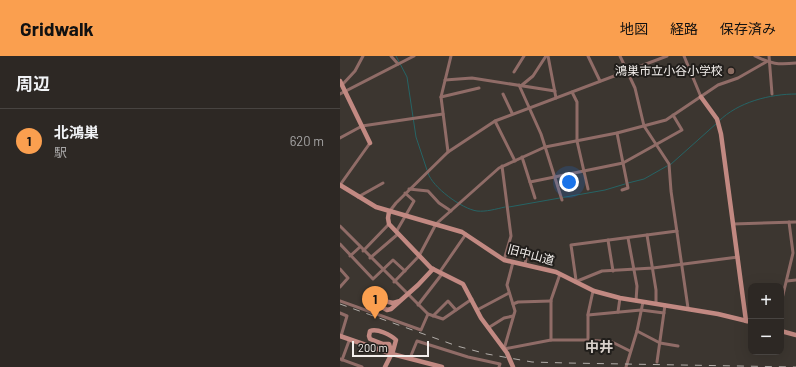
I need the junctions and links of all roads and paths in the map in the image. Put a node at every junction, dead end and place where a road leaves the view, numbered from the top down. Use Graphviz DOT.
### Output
graph roads {
  1 [pos="363,56"];
  2 [pos="391,56"];
  3 [pos="406,56"];
  4 [pos="414,56"];
  5 [pos="451,56"];
  6 [pos="524,56"];
  7 [pos="547,56"];
  8 [pos="588,56"];
  9 [pos="620,56"];
  10 [pos="667,56"];
  11 [pos="684,56"];
  12 [pos="755,56"];
  13 [pos="769,56"];
  14 [pos="401,63"];
  15 [pos="768,63"];
  16 [pos="796,63"];
  17 [pos="627,71"];
  18 [pos="514,72"];
  19 [pos="445,80"];
  20 [pos="600,81"];
  21 [pos="341,83"];
  22 [pos="521,85"];
  23 [pos="478,88"];
  24 [pos="345,91"];
  25 [pos="555,91"];
  26 [pos="572,92"];
  27 [pos="340,94"];
  28 [pos="503,94"];
  29 [pos="772,94"];
  30 [pos="701,96"];
  31 [pos="441,97"];
  32 [pos="556,98"];
  33 [pos="529,107"];
  34 [pos="512,113"];
  35 [pos="443,114"];
  36 [pos="673,115"];
  37 [pos="495,120"];
  38 [pos="362,126"];
  39 [pos="644,126"];
  40 [pos="617,133"];
  41 [pos="340,138"];
  42 [pos="578,141"];
  43 [pos="370,143"];
  44 [pos="657,144"];
  45 [pos="545,147"];
  46 [pos="448,152"];
  47 [pos="522,157"];
  48 [pos="515,161"];
  49 [pos="623,163"];
  50 [pos="502,166"];
  51 [pos="584,171"];
  52 [pos="555,176"];
  53 [pos="530,182"];
  54 [pos="383,183"];
  55 [pos="340,185"];
  56 [pos="410,189"];
  57 [pos="588,189"];
  58 [pos="622,190"];
  59 [pos="405,193"];
  60 [pos="358,197"];
  61 [pos="535,198"];
  62 [pos="561,198"];
  63 [pos="451,211"];
  64 [pos="389,212"];
  65 [pos="406,216"];
  66 [pos="789,222"];
  67 [pos="796,222"];
  68 [pos="389,224"];
  69 [pos="436,224"];
  70 [pos="733,224"];
  71 [pos="340,226"];
  72 [pos="677,231"];
  73 [pos="397,233"];
  74 [pos="466,234"];
  75 [pos="647,235"];
  76 [pos="628,238"];
  77 [pos="608,240"];
  78 [pos="340,244"];
  79 [pos="360,246"];
  80 [pos="364,250"];
  81 [pos="527,251"];
  82 [pos="350,256"];
  83 [pos="419,256"];
  84 [pos="738,257"];
  85 [pos="370,258"];
  86 [pos="504,260"];
  87 [pos="513,262"];
  88 [pos="683,264"];
  89 [pos="525,265"];
  90 [pos="653,268"];
  91 [pos="634,269"];
  92 [pos="340,270"];
  93 [pos="382,270"];
  94 [pos="433,270"];
  95 [pos="613,270"];
  96 [pos="405,271"];
  97 [pos="440,273"];
  98 [pos="560,274"];
  99 [pos="796,280"];
  100 [pos="575,281"];
  101 [pos="787,281"];
  102 [pos="394,282"];
  103 [pos="340,287"];
  104 [pos="593,291"];
  105 [pos="784,292"];
  106 [pos="509,293"];
  107 [pos="407,295"];
  108 [pos="620,298"];
  109 [pos="472,299"];
  110 [pos="340,301"];
  111 [pos="400,301"];
  112 [pos="551,301"];
  113 [pos="636,301"];
  114 [pos="643,302"];
  115 [pos="513,304"];
  116 [pos="656,304"];
  117 [pos="665,305"];
  118 [pos="418,306"];
  119 [pos="688,308"];
  120 [pos="456,310"];
  121 [pos="477,310"];
  122 [pos="641,310"];
  123 [pos="618,312"];
  124 [pos="340,313"];
  125 [pos="664,313"];
  126 [pos="428,314"];
  127 [pos="588,315"];
  128 [pos="433,316"];
  129 [pos="514,316"];
  130 [pos="748,321"];
  131 [pos="342,327"];
  132 [pos="488,328"];
  133 [pos="637,331"];
  134 [pos="784,332"];
  135 [pos="796,335"];
  136 [pos="340,336"];
  137 [pos="551,340"];
  138 [pos="588,340"];
  139 [pos="349,341"];
  140 [pos="660,343"];
  141 [pos="678,346"];
  142 [pos="504,349"];
  143 [pos="630,351"];
  144 [pos="392,354"];
  145 [pos="410,358"];
  146 [pos="341,360"];
  147 [pos="657,362"];
  148 [pos="362,367"];
  149 [pos="385,367"];
  150 [pos="442,367"];
  151 [pos="499,367"];
  152 [pos="513,367"];
  153 [pos="626,367"];
  1 -- 21 [label="street"];
  2 -- 14 [label="street"];
  3 -- 14 [label="street"];
  4 -- 14 [label="street"];
  5 -- 19 [label="street"];
  6 -- 18 [label="street"];
  7 -- 22 [label="street"];
  7 -- 25 [label="street"];
  8 -- 20 [label="street"];
  9 -- 17 [label="street"];
  10 -- 17 [label="street"];
  11 -- 30 [label="street"];
  12 -- 15 [label="street"];
  13 -- 15 [label="street"];
  14 -- 24 [label="street"];
  15 -- 16 [label="street"];
  15 -- 29 [label="street"];
  15 -- 30 [label="street"];
  17 -- 20 [label="street"];
  17 -- 39 [label="street"];
  19 -- 22 [label="street"];
  19 -- 31 [label="street"];
  20 -- 26 [label="street"];
  21 -- 24 [label="street"];
  22 -- 25 [label="street"];
  22 -- 33 [label="street"];
  23 -- 31 [label="street"];
  24 -- 27 [label="street"];
  24 -- 38 [label="street"];
  25 -- 32 [label="street"];
  26 -- 32 [label="street"];
  26 -- 42 [label="street"];
  28 -- 34 [label="street"];
  30 -- 36 [label="street"];
  30 -- 70 [label="street"];
  31 -- 35 [label="street"];
  32 -- 33 [label="street"];
  33 -- 34 [label="street"];
  33 -- 45 [label="street"];
  34 -- 37 [label="street"];
  35 -- 38 [label="street"];
  35 -- 46 [label="street"];
  36 -- 39 [label="street"];
  36 -- 44 [label="street"];
  37 -- 46 [label="street"];
  37 -- 48 [label="street"];
  38 -- 41 [label="street"];
  38 -- 43 [label="street"];
  39 -- 40 [label="street"];
  39 -- 44 [label="street"];
  40 -- 42 [label="street"];
  40 -- 49 [label="street"];
  42 -- 45 [label="street"];
  42 -- 51 [label="street"];
  43 -- 55 [label="street"];
  44 -- 49 [label="street"];
  44 -- 72 [label="street"];
  45 -- 47 [label="street"];
  45 -- 52 [label="street"];
  46 -- 56 [label="street"];
  47 -- 48 [label="street"];
  47 -- 53 [label="street"];
  48 -- 50 [label="street"];
  49 -- 51 [label="street"];
  49 -- 58 [label="street"];
  50 -- 63 [label="street"];
  50 -- 86 [label="street"];
  51 -- 52 [label="street"];
  51 -- 57 [label="street"];
  52 -- 53 [label="street"];
  52 -- 62 [label="street"];
  53 -- 61 [label="street"];
  54 -- 60 [label="street"];
  55 -- 60 [label="street, 旧中山道"];
  56 -- 59 [label="street"];
  56 -- 63 [label="street"];
  59 -- 64 [label="street"];
  59 -- 65 [label="street"];
  60 -- 64 [label="street, 旧中山道"];
  63 -- 69 [label="street"];
  64 -- 65 [label="street, 旧中山道"];
  64 -- 68 [label="street"];
  65 -- 69 [label="street, 旧中山道"];
  65 -- 73 [label="street"];
  66 -- 67 [label="street"];
  66 -- 70 [label="street"];
  66 -- 101 [label="street"];
  68 -- 73 [label="street"];
  68 -- 80 [label="street"];
  69 -- 74 [label="street, 旧中山道"];
  69 -- 83 [label="street"];
  70 -- 84 [label="street"];
  71 -- 79 [label="street"];
  72 -- 75 [label="street"];
  72 -- 88 [label="street"];
  73 -- 83 [label="street"];
  73 -- 85 [label="street"];
  74 -- 86 [label="street, 旧中山道"];
  74 -- 97 [label="street"];
  75 -- 76 [label="street"];
  75 -- 90 [label="street"];
  76 -- 77 [label="street"];
  76 -- 91 [label="street"];
  77 -- 95 [label="street"];
  77 -- 100 [label="street"];
  78 -- 82 [label="street"];
  79 -- 80 [label="street"];
  79 -- 82 [label="street"];
  80 -- 85 [label="street"];
  81 -- 89 [label="street"];
  82 -- 93 [label="street"];
  83 -- 94 [label="street"];
  83 -- 96 [label="street"];
  84 -- 88 [label="street"];
  84 -- 130 [label="street"];
  85 -- 93 [label="street"];
  86 -- 87 [label="street, 旧中山道"];
  87 -- 89 [label="street, 旧中山道"];
  87 -- 106 [label="street"];
  88 -- 90 [label="street"];
  88 -- 119 [label="street"];
  89 -- 98 [label="street, 旧中山道"];
  90 -- 91 [label="street"];
  90 -- 116 [label="street"];
  91 -- 95 [label="street"];
  91 -- 113 [label="street"];
  92 -- 103 [label="street"];
  93 -- 96 [label="street"];
  93 -- 102 [label="street"];
  94 -- 97 [label="street"];
  94 -- 107 [label="street"];
  95 -- 100 [label="street"];
  96 -- 102 [label="street"];
  97 -- 109 [label="street"];
  97 -- 118 [label="street"];
  98 -- 100 [label="street, 旧中山道"];
  98 -- 112 [label="street"];
  99 -- 101 [label="street"];
  100 -- 104 [label="street, 旧中山道"];
  101 -- 105 [label="street"];
  102 -- 107 [label="street"];
  104 -- 108 [label="street, 旧中山道"];
  104 -- 127 [label="street"];
  106 -- 115 [label="street"];
  106 -- 121 [label="street"];
  107 -- 111 [label="street"];
  107 -- 118 [label="street"];
  108 -- 113 [label="street, 旧中山道"];
  108 -- 123 [label="street"];
  109 -- 120 [label="street"];
  109 -- 121 [label="street"];
  110 -- 126 [label="street"];
  112 -- 115 [label="street"];
  112 -- 137 [label="street"];
  113 -- 114 [label="street, 旧中山道"];
  114 -- 116 [label="street, 旧中山道"];
  114 -- 122 [label="street"];
  115 -- 129 [label="street"];
  116 -- 117 [label="street, 旧中山道"];
  117 -- 119 [label="street, 旧中山道"];
  117 -- 125 [label="street"];
  118 -- 126 [label="street"];
  119 -- 130 [label="street, 旧中山道"];
  120 -- 128 [label="street"];
  120 -- 128 [label="street"];
  121 -- 132 [label="street"];
  122 -- 123 [label="street"];
  122 -- 125 [label="street"];
  122 -- 133 [label="street"];
  123 -- 127 [label="street"];
  124 -- 131 [label="street"];
  125 -- 140 [label="street"];
  126 -- 128 [label="street"];
  127 -- 138 [label="street"];
  129 -- 132 [label="street"];
  129 -- 142 [label="street"];
  131 -- 136 [label="street"];
  132 -- 142 [label="street"];
  133 -- 140 [label="street"];
  133 -- 143 [label="street"];
  134 -- 135 [label="street"];
  136 -- 144 [label="street"];
  137 -- 138 [label="street"];
  137 -- 142 [label="street"];
  138 -- 143 [label="street"];
  139 -- 146 [label="street"];
  140 -- 141 [label="street"];
  140 -- 147 [label="street"];
  142 -- 152 [label="street"];
  143 -- 153 [label="street"];
  144 -- 144 [label="street"];
  144 -- 145 [label="street"];
  144 -- 149 [label="street"];
  145 -- 150 [label="street"];
  145 -- 151 [label="street"];
  146 -- 148 [label="street"];
}
